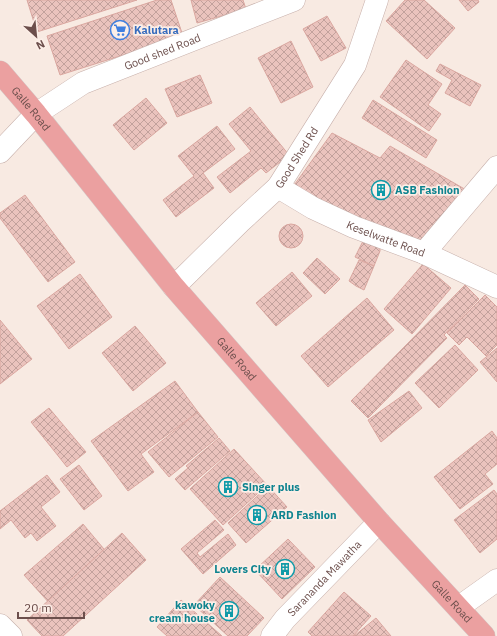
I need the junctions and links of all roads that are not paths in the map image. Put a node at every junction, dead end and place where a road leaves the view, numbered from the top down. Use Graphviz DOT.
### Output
graph roads {
  1 [pos="294,0"];
  2 [pos="377,0"];
  3 [pos="0,72"];
  4 [pos="36,114"];
  5 [pos="0,152"];
  6 [pos="497,167"];
  7 [pos="278,187"];
  8 [pos="424,253"];
  9 [pos="174,287"];
  10 [pos="497,287"];
  11 [pos="379,522"];
  12 [pos="497,580"];
  13 [pos="459,607"];
  14 [pos="0,624"];
  15 [pos="11,636"];
  16 [pos="272,636"];
  17 [pos="484,636"];
  1 -- 4 [label="street, Good shed Road"];
  2 -- 7 [label="street, Good Shed Rd"];
  3 -- 4 [label="highway, Galle Road"];
  4 -- 5 [label="street, Good shed Road"];
  4 -- 9 [label="highway, Galle Road"];
  6 -- 8 [label="street"];
  7 -- 8 [label="street, Keselwatte Road"];
  7 -- 9 [label="street, Good Shed Rd"];
  8 -- 10 [label="street, Keselwatte Road"];
  9 -- 11 [label="highway, Galle Road"];
  11 -- 13 [label="highway, Galle Road"];
  11 -- 16 [label="street, Sarananda Mawatha"];
  12 -- 13 [label="street"];
  13 -- 17 [label="highway, Galle Road"];
  14 -- 15 [label="street"];
}
